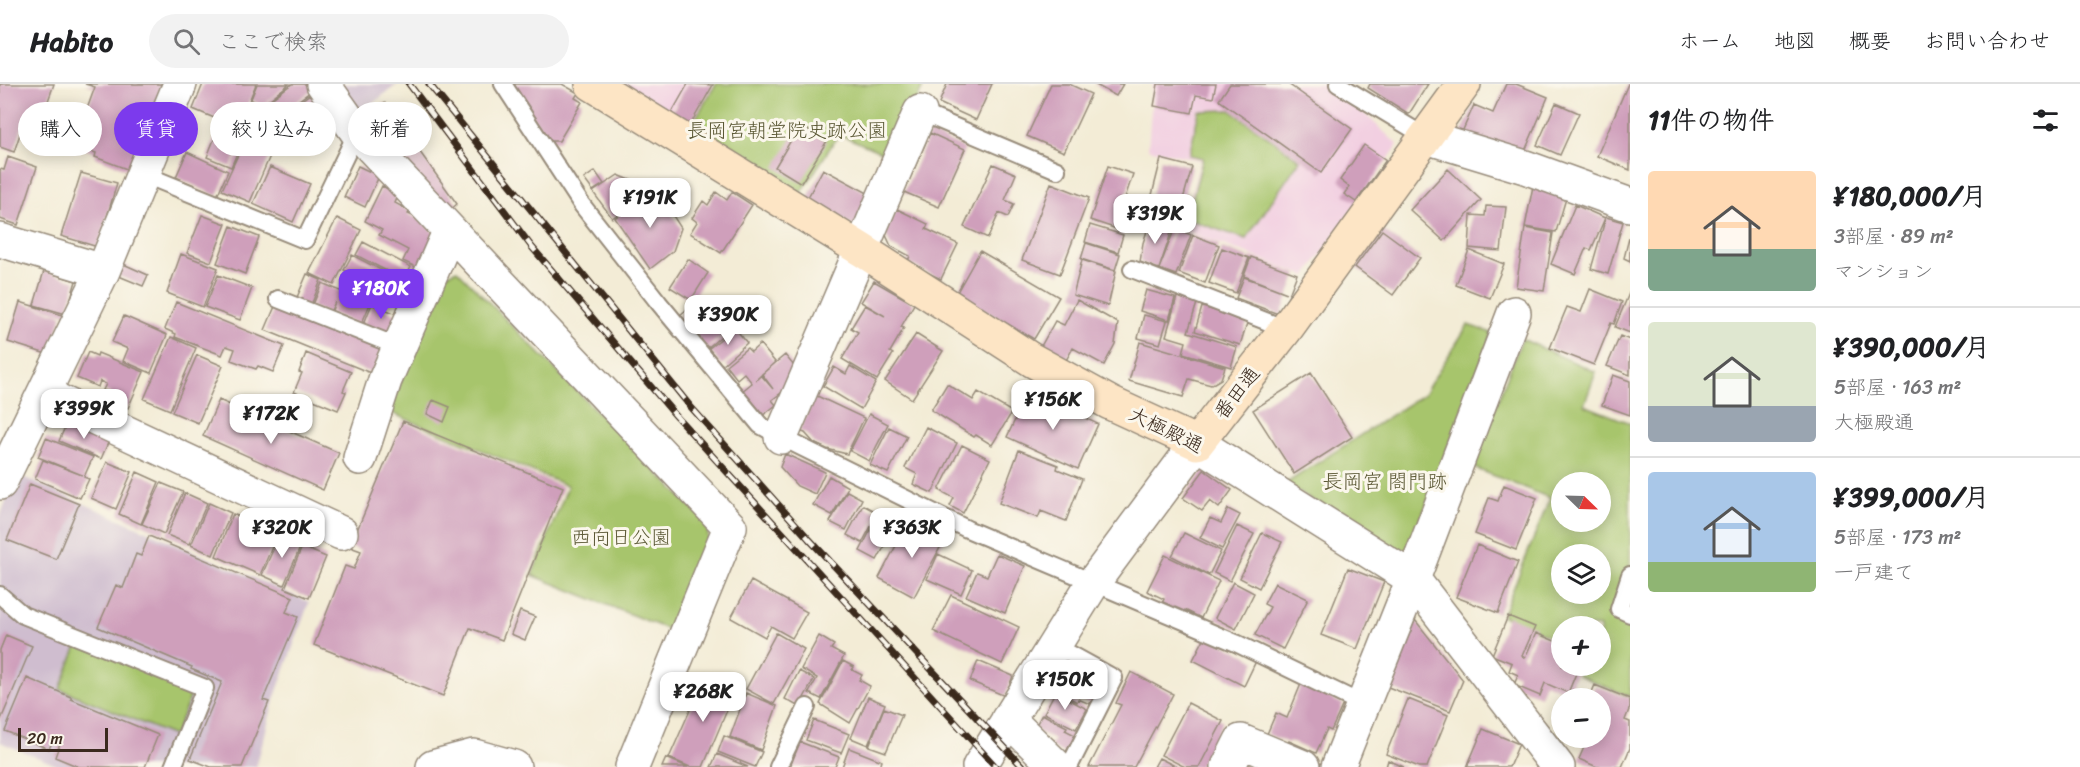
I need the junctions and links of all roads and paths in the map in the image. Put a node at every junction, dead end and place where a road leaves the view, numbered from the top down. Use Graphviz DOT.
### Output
graph roads {
  1 [pos="180,84"];
  2 [pos="322,84"];
  3 [pos="502,84"];
  4 [pos="592,84"];
  5 [pos="1338,84"];
  6 [pos="1464,84"];
  7 [pos="920,112"];
  8 [pos="348,120"];
  9 [pos="1426,137"];
  10 [pos="348,151"];
  11 [pos="379,156"];
  12 [pos="1057,170"];
  13 [pos="143,174"];
  14 [pos="1630,205"];
  15 [pos="449,232"];
  16 [pos="0,240"];
  17 [pos="862,250"];
  18 [pos="1132,269"];
  19 [pos="103,271"];
  20 [pos="278,299"];
  21 [pos="1514,313"];
  22 [pos="1286,329"];
  23 [pos="399,347"];
  24 [pos="44,394"];
  25 [pos="781,437"];
  26 [pos="1197,443"];
  27 [pos="360,458"];
  28 [pos="0,483"];
  29 [pos="341,534"];
  30 [pos="1630,575"];
  31 [pos="1413,579"];
  32 [pos="1093,583"];
  33 [pos="0,595"];
  34 [pos="1630,614"];
  35 [pos="1054,645"];
  36 [pos="1362,704"];
  37 [pos="807,707"];
  38 [pos="1008,719"];
  39 [pos="1547,761"];
  40 [pos="173,767"];
  41 [pos="433,767"];
  42 [pos="514,767"];
  43 [pos="632,767"];
  44 [pos="778,767"];
  45 [pos="979,767"];
  46 [pos="1057,767"];
  47 [pos="1069,767"];
  48 [pos="1228,767"];
  49 [pos="1303,767"];
  50 [pos="1338,767"];
  1 -- 13 [label="street"];
  2 -- 8 [label="street"];
  3 -- 25 [label="lane"];
  4 -- 17 [label="main road, 大極殿通"];
  5 -- 9 [label="lane"];
  6 -- 9 [label="main road, 番田通"];
  7 -- 12 [label="lane"];
  7 -- 17 [label="street"];
  9 -- 14 [label="street"];
  9 -- 22 [label="main road, 番田通"];
  10 -- 13 [label="lane"];
  11 -- 15 [label="street"];
  13 -- 19 [label="street"];
  15 -- 23 [label="street"];
  15 -- 43 [label="street"];
  16 -- 19 [label="street"];
  17 -- 25 [label="street"];
  17 -- 26 [label="main road, 大極殿通"];
  18 -- 22 [label="lane"];
  19 -- 24 [label="street"];
  20 -- 23 [label="lane"];
  21 -- 31 [label="street"];
  22 -- 26 [label="main road, 番田通"];
  23 -- 27 [label="street"];
  24 -- 28 [label="street"];
  24 -- 29 [label="street"];
  25 -- 32 [label="lane"];
  26 -- 31 [label="street, 大極殿通"];
  26 -- 32 [label="street, 番田通"];
  30 -- 34 [label="lane"];
  31 -- 36 [label="street"];
  31 -- 39 [label="street, 大極殿通"];
  32 -- 35 [label="street, 番田通"];
  32 -- 36 [label="lane"];
  33 -- 40 [label="lane"];
  35 -- 38 [label="street, 番田通"];
  35 -- 47 [label="lane"];
  36 -- 50 [label="street"];
  37 -- 44 [label="lane"];
  38 -- 45 [label="street, 番田通"];
  38 -- 46 [label="street"];
  41 -- 42 [label="street"];
  48 -- 49 [label="street"];
}
